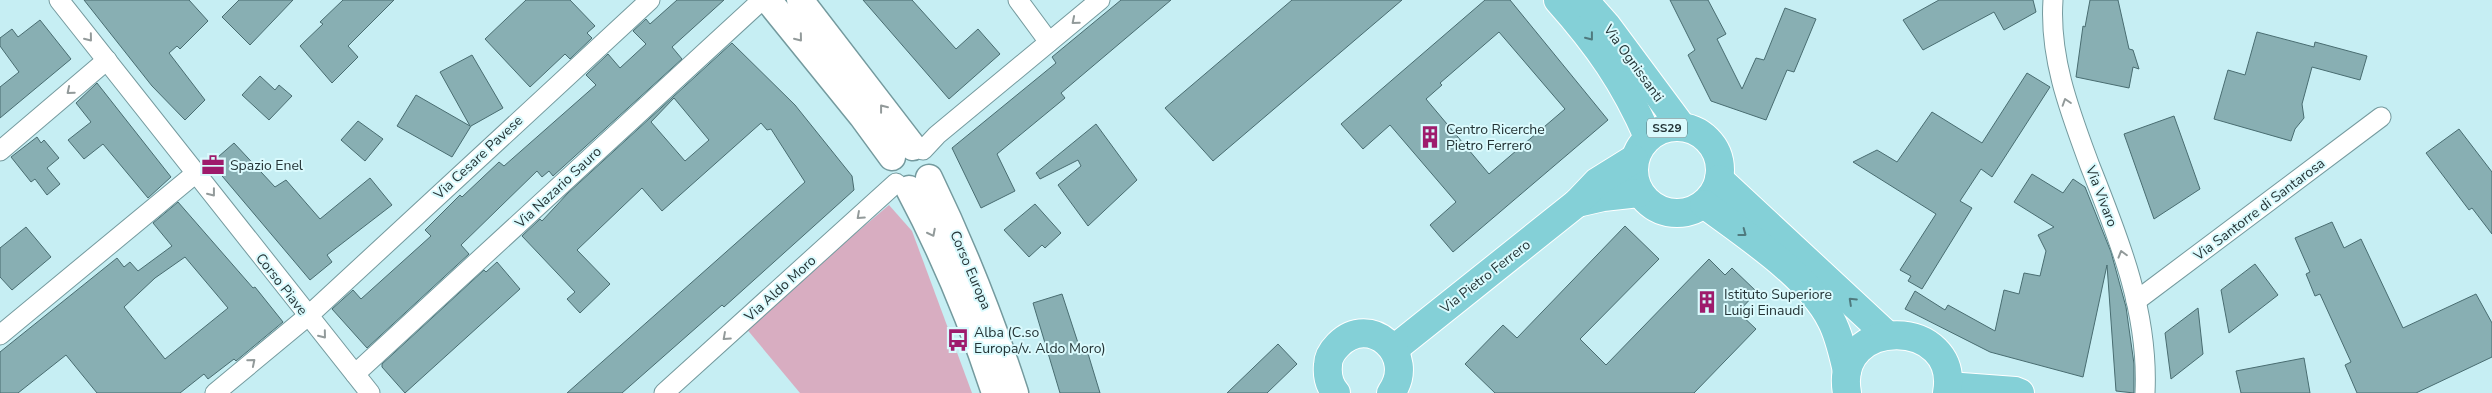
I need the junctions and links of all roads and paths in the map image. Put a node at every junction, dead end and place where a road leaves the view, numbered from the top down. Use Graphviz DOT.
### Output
graph roads {
  1 [pos="58,0"];
  2 [pos="650,0"];
  3 [pos="762,0"];
  4 [pos="768,0"];
  5 [pos="800,0"];
  6 [pos="1018,0"];
  7 [pos="1100,0"];
  8 [pos="1558,0"];
  9 [pos="1584,0"];
  10 [pos="2053,0"];
  11 [pos="1049,42"];
  12 [pos="108,60"];
  13 [pos="2381,118"];
  14 [pos="1682,127"];
  15 [pos="1641,148"];
  16 [pos="0,151"];
  17 [pos="909,151"];
  18 [pos="196,173"];
  19 [pos="1719,179"];
  20 [pos="911,184"];
  21 [pos="1639,193"];
  22 [pos="1577,204"];
  23 [pos="1704,204"];
  24 [pos="2136,301"];
  25 [pos="308,316"];
  26 [pos="1887,334"];
  27 [pos="0,335"];
  28 [pos="1394,349"];
  29 [pos="355,374"];
  30 [pos="1847,382"];
  31 [pos="1947,390"];
  32 [pos="1333,392"];
  33 [pos="215,393"];
  34 [pos="370,393"];
  35 [pos="664,393"];
  36 [pos="995,393"];
  37 [pos="1015,393"];
  38 [pos="1390,393"];
  39 [pos="2020,393"];
  40 [pos="2145,393"];
  1 -- 12 [label="street, Corso Piave, one-way"];
  2 -- 25 [label="street, Via Cesare Pavese"];
  3 -- 29 [label="street, Via Nazario Sauro"];
  4 -- 17 [label="main road, Corso Europa, one-way"];
  17 -- 5 [label="main road, Corso Europa, one-way"];
  6 -- 11 [label="street"];
  7 -- 11 [label="street, one-way"];
  8 -- 15 [label="main road, Via Ognissanti, one-way"];
  9 -- 14 [label="main road, Via Ognissanti"];
  24 -- 10 [label="street, Via Vivaro, one-way"];
  11 -- 17 [label="street"];
  12 -- 16 [label="street, one-way"];
  12 -- 18 [label="street, Corso Piave"];
  13 -- 24 [label="street, Via Santorre di Santarosa"];
  14 -- 15 [label="main road, SS29"];
  14 -- 19 [label="main road, SS29"];
  15 -- 21 [label="main road"];
  15 -- 22 [label="main road, SS29"];
  17 -- 20 [label="main road, Corso Europa"];
  17 -- 20 [label="main road, Corso Europa"];
  18 -- 25 [label="street, Corso Piave, one-way"];
  18 -- 27 [label="street"];
  19 -- 23 [label="main road"];
  26 -- 19 [label="main road, one-way"];
  20 -- 35 [label="street, Via Aldo Moro, one-way"];
  20 -- 36 [label="main road, Corso Europa, one-way"];
  20 -- 37 [label="main road, Corso Europa"];
  21 -- 22 [label="main road, SS29"];
  21 -- 23 [label="main road"];
  22 -- 28 [label="main road, Via Pietro Ferrero / SS29"];
  23 -- 30 [label="main road, one-way"];
  24 -- 40 [label="street, Via Vivaro"];
  25 -- 29 [label="street, Corso Piave, one-way"];
  33 -- 25 [label="street, Via Cesare Pavese, one-way"];
  26 -- 30 [label="main road"];
  26 -- 31 [label="main road"];
  28 -- 32 [label="main road"];
  28 -- 38 [label="main road"];
  29 -- 34 [label="street, Corso Piave"];
  31 -- 39 [label="main road"];
}
